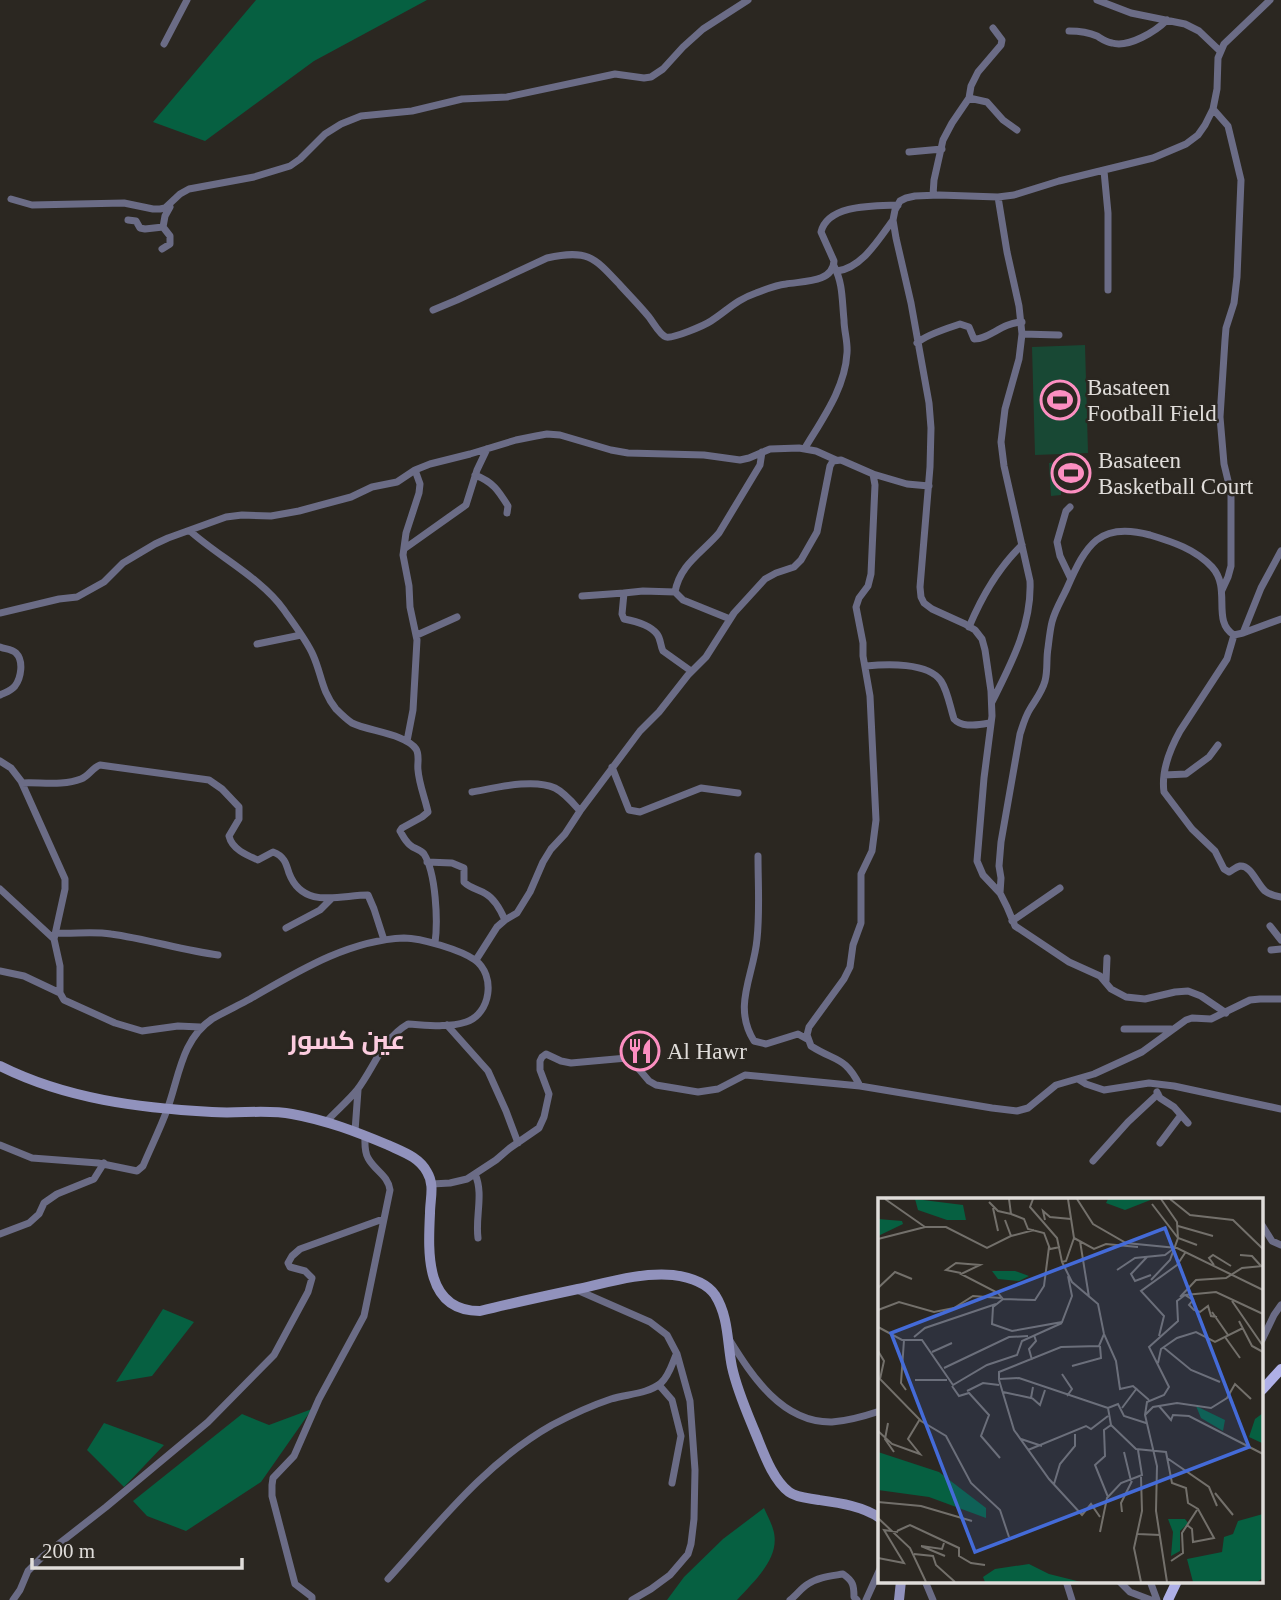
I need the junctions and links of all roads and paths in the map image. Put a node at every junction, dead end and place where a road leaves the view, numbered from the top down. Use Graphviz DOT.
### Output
graph roads {
  1 [pos="187,0"];
  2 [pos="748,0"];
  3 [pos="1097,0"];
  4 [pos="1270,0"];
  5 [pos="1167,20"];
  6 [pos="993,27"];
  7 [pos="1069,31"];
  8 [pos="163,44"];
  9 [pos="1220,51"];
  10 [pos="969,98"];
  11 [pos="1213,109"];
  12 [pos="1017,130"];
  13 [pos="942,149"];
  14 [pos="909,152"];
  15 [pos="1104,171"];
  16 [pos="933,195"];
  17 [pos="998,197"];
  18 [pos="11,198"];
  19 [pos="174,201"];
  20 [pos="898,205"];
  21 [pos="128,220"];
  22 [pos="893,220"];
  23 [pos="163,227"];
  24 [pos="163,249"];
  25 [pos="835,268"];
  26 [pos="1108,290"];
  27 [pos="433,310"];
  28 [pos="1022,322"];
  29 [pos="1022,334"];
  30 [pos="1059,335"];
  31 [pos="917,343"];
  32 [pos="805,448"];
  33 [pos="487,449"];
  34 [pos="762,452"];
  35 [pos="836,460"];
  36 [pos="415,470"];
  37 [pos="873,474"];
  38 [pos="475,475"];
  39 [pos="929,486"];
  40 [pos="1070,507"];
  41 [pos="507,513"];
  42 [pos="190,531"];
  43 [pos="1022,545"];
  44 [pos="404,548"];
  45 [pos="1281,551"];
  46 [pos="1071,579"];
  47 [pos="1222,590"];
  48 [pos="675,592"];
  49 [pos="624,593"];
  50 [pos="582,596"];
  51 [pos="0,613"];
  52 [pos="457,617"];
  53 [pos="730,619"];
  54 [pos="1281,619"];
  55 [pos="969,626"];
  56 [pos="1243,633"];
  57 [pos="301,635"];
  58 [pos="416,635"];
  59 [pos="1234,635"];
  60 [pos="257,644"];
  61 [pos="0,647"];
  62 [pos="866,666"];
  63 [pos="691,671"];
  64 [pos="0,695"];
  65 [pos="992,703"];
  66 [pos="991,723"];
  67 [pos="407,741"];
  68 [pos="1218,745"];
  69 [pos="0,761"];
  70 [pos="612,767"];
  71 [pos="1164,775"];
  72 [pos="22,783"];
  73 [pos="472,792"];
  74 [pos="737,793"];
  75 [pos="580,810"];
  76 [pos="758,856"];
  77 [pos="427,862"];
  78 [pos="1060,888"];
  79 [pos="0,889"];
  80 [pos="1000,893"];
  81 [pos="1281,897"];
  82 [pos="331,899"];
  83 [pos="505,920"];
  84 [pos="1012,921"];
  85 [pos="1270,926"];
  86 [pos="286,928"];
  87 [pos="55,936"];
  88 [pos="384,940"];
  89 [pos="1281,940"];
  90 [pos="435,943"];
  91 [pos="1281,949"];
  92 [pos="1271,950"];
  93 [pos="218,955"];
  94 [pos="1107,958"];
  95 [pos="476,960"];
  96 [pos="0,971"];
  97 [pos="1106,981"];
  98 [pos="60,993"];
  99 [pos="1281,999"];
  100 [pos="1226,1013"];
  101 [pos="447,1026"];
  102 [pos="200,1027"];
  103 [pos="1124,1029"];
  104 [pos="1172,1029"];
  105 [pos="807,1039"];
  106 [pos="0,1066"];
  107 [pos="1078,1079"];
  108 [pos="1158,1084"];
  109 [pos="860,1086"];
  110 [pos="358,1089"];
  111 [pos="1158,1094"];
  112 [pos="167,1109"];
  113 [pos="1281,1109"];
  114 [pos="1181,1115"];
  115 [pos="326,1122"];
  116 [pos="1188,1123"];
  117 [pos="355,1131"];
  118 [pos="365,1136"];
  119 [pos="518,1143"];
  120 [pos="1160,1143"];
  121 [pos="0,1145"];
  122 [pos="1093,1161"];
  123 [pos="104,1163"];
  124 [pos="475,1174"];
  125 [pos="432,1185"];
  126 [pos="383,1219"];
  127 [pos="1264,1228"];
  128 [pos="0,1234"];
  129 [pos="478,1238"];
  130 [pos="1281,1245"];
  131 [pos="576,1289"];
  132 [pos="1281,1305"];
  133 [pos="1264,1336"];
  134 [pos="729,1339"];
  135 [pos="677,1354"];
  136 [pos="1281,1369"];
  137 [pos="659,1385"];
  138 [pos="1264,1388"];
  139 [pos="878,1411"];
  140 [pos="672,1483"];
  141 [pos="878,1517"];
  142 [pos="878,1573"];
  143 [pos="388,1579"];
  144 [pos="901,1582"];
  145 [pos="925,1582"];
  146 [pos="1066,1582"];
  147 [pos="1120,1582"];
  148 [pos="1150,1582"];
  149 [pos="1177,1582"];
  150 [pos="13,1600"];
  151 [pos="313,1600"];
  152 [pos="632,1600"];
  153 [pos="790,1600"];
  154 [pos="857,1600"];
  155 [pos="866,1600"];
  156 [pos="899,1600"];
  157 [pos="933,1600"];
  158 [pos="1072,1600"];
  159 [pos="1151,1600"];
  160 [pos="1157,1600"];
  161 [pos="1168,1600"];
  1 -- 8 [label="street"];
  2 -- 19 [label="street"];
  3 -- 5 [label="street"];
  4 -- 9 [label="street"];
  5 -- 7 [label="street"];
  5 -- 9 [label="street"];
  6 -- 10 [label="street"];
  9 -- 11 [label="street"];
  10 -- 12 [label="street"];
  10 -- 13 [label="street"];
  11 -- 15 [label="street"];
  11 -- 47 [label="street"];
  13 -- 14 [label="street"];
  13 -- 16 [label="street"];
  15 -- 17 [label="street"];
  15 -- 26 [label="street"];
  16 -- 17 [label="street"];
  16 -- 20 [label="street"];
  17 -- 28 [label="street"];
  18 -- 19 [label="street"];
  19 -- 23 [label="street"];
  20 -- 22 [label="street"];
  20 -- 25 [label="street"];
  21 -- 23 [label="street"];
  22 -- 25 [label="street"];
  22 -- 31 [label="street"];
  23 -- 24 [label="street"];
  25 -- 27 [label="street"];
  25 -- 32 [label="street"];
  28 -- 29 [label="street"];
  28 -- 31 [label="street"];
  29 -- 30 [label="street"];
  29 -- 43 [label="street"];
  31 -- 39 [label="street"];
  32 -- 34 [label="street"];
  32 -- 35 [label="street"];
  33 -- 34 [label="street"];
  33 -- 36 [label="street"];
  33 -- 38 [label="street"];
  34 -- 48 [label="street"];
  35 -- 37 [label="street"];
  35 -- 53 [label="street"];
  36 -- 42 [label="street"];
  36 -- 44 [label="street"];
  37 -- 39 [label="street"];
  37 -- 62 [label="street"];
  38 -- 41 [label="street"];
  38 -- 44 [label="street"];
  39 -- 55 [label="street"];
  40 -- 46 [label="street"];
  42 -- 51 [label="street"];
  42 -- 57 [label="street"];
  43 -- 55 [label="street"];
  43 -- 65 [label="street"];
  44 -- 58 [label="street"];
  45 -- 56 [label="street"];
  46 -- 47 [label="street"];
  46 -- 80 [label="street"];
  47 -- 59 [label="street"];
  48 -- 49 [label="street"];
  48 -- 53 [label="street"];
  49 -- 50 [label="street"];
  49 -- 63 [label="street"];
  52 -- 58 [label="street"];
  53 -- 63 [label="street"];
  54 -- 56 [label="street"];
  55 -- 65 [label="street"];
  56 -- 59 [label="street"];
  57 -- 60 [label="street"];
  57 -- 67 [label="street"];
  58 -- 67 [label="street"];
  59 -- 71 [label="street"];
  61 -- 64 [label="street"];
  62 -- 66 [label="street"];
  62 -- 105 [label="street"];
  63 -- 70 [label="street"];
  65 -- 66 [label="street"];
  66 -- 80 [label="street"];
  67 -- 77 [label="street"];
  68 -- 71 [label="street"];
  69 -- 72 [label="street"];
  70 -- 74 [label="street"];
  70 -- 75 [label="street"];
  71 -- 81 [label="street"];
  72 -- 82 [label="street"];
  72 -- 87 [label="street"];
  73 -- 75 [label="street"];
  75 -- 83 [label="street"];
  76 -- 105 [label="street"];
  77 -- 83 [label="street"];
  77 -- 90 [label="street"];
  78 -- 84 [label="street"];
  79 -- 87 [label="street"];
  80 -- 84 [label="street"];
  82 -- 86 [label="street"];
  82 -- 88 [label="street"];
  83 -- 95 [label="street"];
  84 -- 97 [label="street"];
  85 -- 89 [label="street"];
  87 -- 93 [label="street"];
  87 -- 98 [label="street"];
  88 -- 90 [label="street"];
  88 -- 102 [label="street"];
  90 -- 95 [label="street"];
  91 -- 92 [label="street"];
  94 -- 97 [label="street"];
  95 -- 101 [label="street"];
  96 -- 98 [label="street"];
  97 -- 100 [label="street"];
  98 -- 102 [label="street"];
  99 -- 100 [label="street"];
  100 -- 104 [label="street"];
  101 -- 110 [label="street"];
  101 -- 119 [label="street"];
  102 -- 112 [label="street"];
  103 -- 104 [label="street"];
  104 -- 107 [label="street"];
  105 -- 109 [label="street"];
  106 -- 112 [label="main road"];
  107 -- 108 [label="street"];
  107 -- 109 [label="street"];
  108 -- 111 [label="street"];
  108 -- 113 [label="street"];
  109 -- 119 [label="street"];
  110 -- 115 [label="street"];
  110 -- 117 [label="street"];
  111 -- 114 [label="street"];
  111 -- 122 [label="street"];
  112 -- 115 [label="main road"];
  112 -- 123 [label="street"];
  114 -- 116 [label="street"];
  114 -- 120 [label="street"];
  115 -- 117 [label="main road"];
  117 -- 118 [label="main road"];
  118 -- 125 [label="main road"];
  118 -- 126 [label="street"];
  119 -- 124 [label="street"];
  121 -- 123 [label="street"];
  123 -- 128 [label="street"];
  124 -- 125 [label="street"];
  124 -- 129 [label="street"];
  125 -- 131 [label="main road"];
  126 -- 150 [label="street"];
  126 -- 151 [label="street"];
  127 -- 130 [label="street"];
  131 -- 134 [label="main road"];
  131 -- 135 [label="street"];
  132 -- 133 [label="street"];
  134 -- 139 [label="street"];
  134 -- 141 [label="main road"];
  135 -- 137 [label="street"];
  135 -- 152 [label="street"];
  136 -- 138 [label="main road"];
  137 -- 140 [label="street"];
  137 -- 143 [label="street"];
  142 -- 155 [label="street"];
  144 -- 156 [label="main road"];
  145 -- 157 [label="street"];
  146 -- 158 [label="street"];
  147 -- 159 [label="street"];
  148 -- 160 [label="street"];
  149 -- 161 [label="main road"];
  153 -- 154 [label="street"];
}
